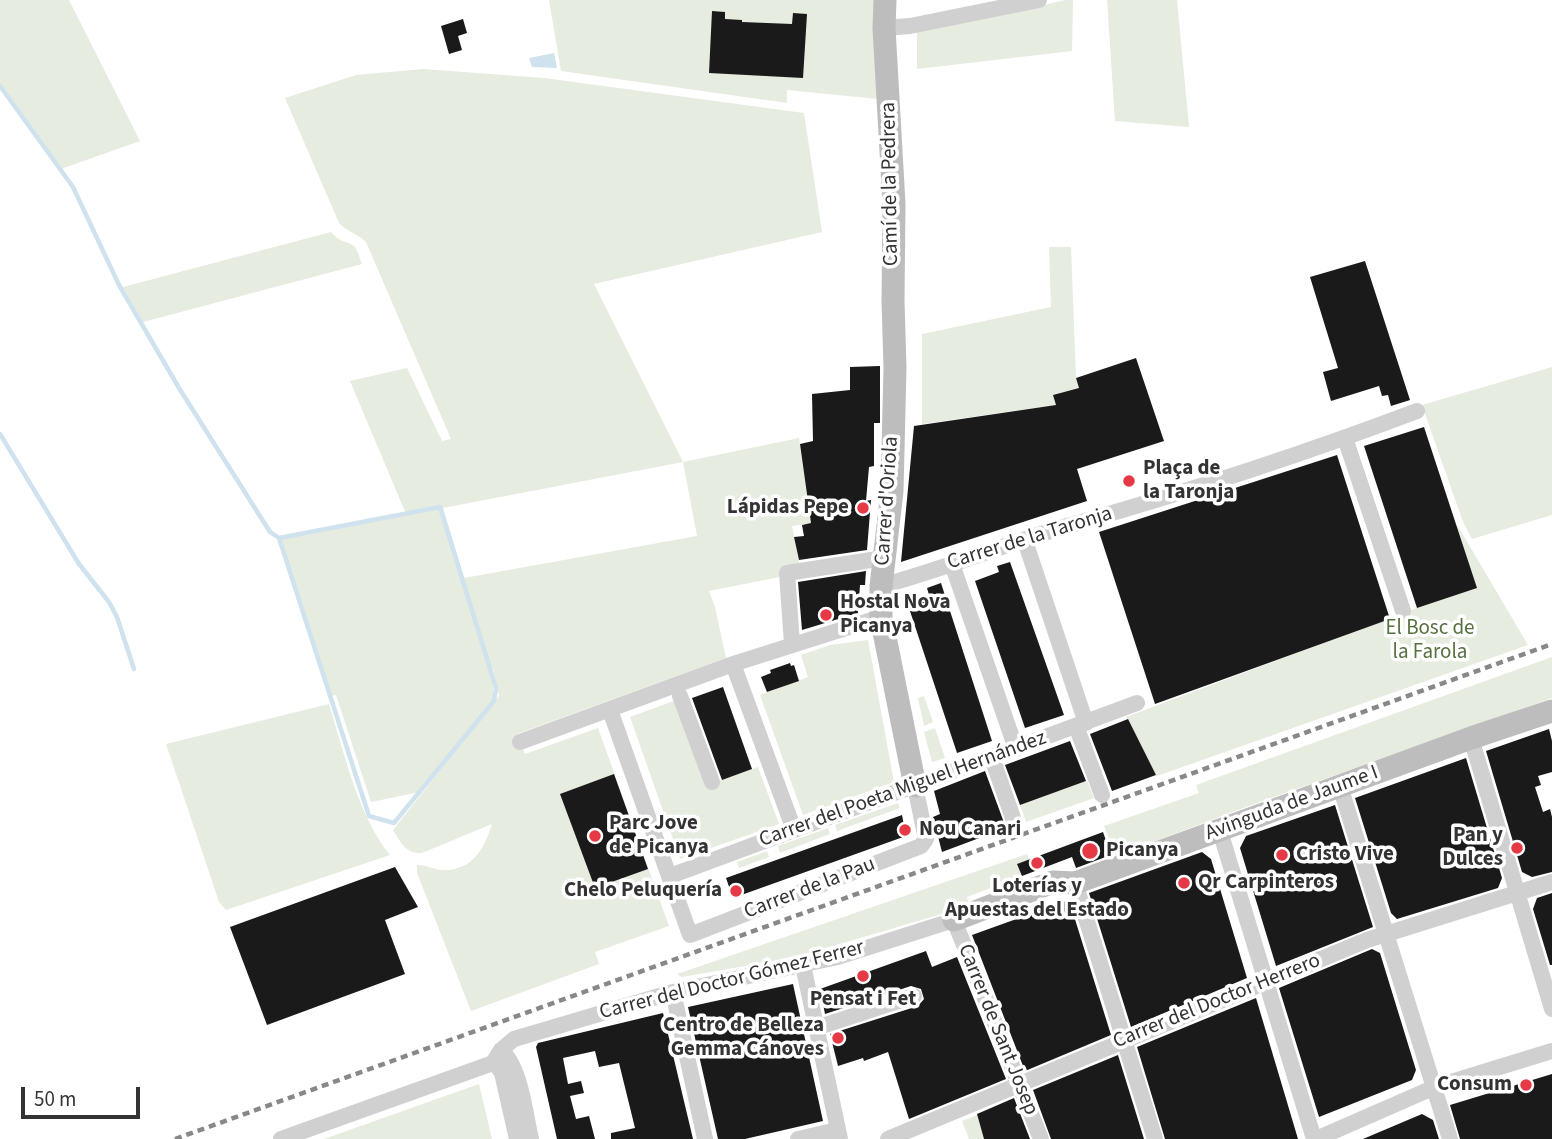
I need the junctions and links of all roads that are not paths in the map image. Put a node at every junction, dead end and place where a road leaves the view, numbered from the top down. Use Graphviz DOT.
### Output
graph roads {
  1 [pos="885,0"];
  2 [pos="1039,0"];
  3 [pos="884,28"];
  4 [pos="895,368"];
  5 [pos="1416,411"];
  6 [pos="1345,438"];
  7 [pos="1024,541"];
  8 [pos="884,558"];
  9 [pos="952,564"];
  10 [pos="881,586"];
  11 [pos="1403,611"];
  12 [pos="881,617"];
  13 [pos="792,644"];
  14 [pos="733,664"];
  15 [pos="680,696"];
  16 [pos="1137,703"];
  17 [pos="610,710"];
  18 [pos="1552,711"];
  19 [pos="1081,724"];
  20 [pos="1471,738"];
  21 [pos="520,742"];
  22 [pos="1016,749"];
  23 [pos="992,758"];
  24 [pos="712,782"];
  25 [pos="915,786"];
  26 [pos="1340,786"];
  27 [pos="1102,795"];
  28 [pos="1014,821"];
  29 [pos="794,830"];
  30 [pos="1220,831"];
  31 [pos="926,839"];
  32 [pos="670,876"];
  33 [pos="1552,882"];
  34 [pos="1075,883"];
  35 [pos="1517,893"];
  36 [pos="954,920"];
  37 [pos="1387,933"];
  38 [pos="803,965"];
  39 [pos="1265,982"];
  40 [pos="673,992"];
  41 [pos="914,996"];
  42 [pos="1552,1009"];
  43 [pos="816,1028"];
  44 [pos="1124,1041"];
  45 [pos="1552,1052"];
  46 [pos="497,1057"];
  47 [pos="1018,1083"];
  48 [pos="1435,1087"];
  49 [pos="839,1135"];
  50 [pos="281,1139"];
  51 [pos="517,1139"];
  52 [pos="531,1139"];
  53 [pos="705,1139"];
  54 [pos="798,1139"];
  55 [pos="888,1139"];
  56 [pos="1041,1139"];
  57 [pos="1155,1139"];
  58 [pos="1315,1139"];
  59 [pos="1450,1139"];
  1 -- 3 [label="street, Camí de la Pedrera"];
  2 -- 3 [label="street"];
  3 -- 4 [label="street, Camí de la Pedrera"];
  4 -- 8 [label="street, Carrer d'Oriola"];
  5 -- 6 [label="street, Carrer de la Taronja"];
  6 -- 7 [label="street, Carrer de la Taronja"];
  6 -- 11 [label="street"];
  7 -- 9 [label="street, Carrer de la Taronja"];
  7 -- 19 [label="street"];
  8 -- 10 [label="street, Carrer d'Oriola"];
  8 -- 13 [label="street"];
  9 -- 10 [label="street, Carrer de la Taronja"];
  9 -- 22 [label="street"];
  10 -- 12 [label="street, Carrer d'Oriola"];
  12 -- 13 [label="street"];
  12 -- 25 [label="street, Carrer d'Oriola"];
  13 -- 14 [label="street"];
  14 -- 17 [label="street"];
  14 -- 29 [label="street"];
  15 -- 24 [label="street"];
  16 -- 19 [label="street, Carrer del Poeta Miguel Hernández"];
  17 -- 21 [label="street"];
  17 -- 32 [label="street"];
  18 -- 20 [label="street, Avinguda de Jaume I"];
  19 -- 22 [label="street, Carrer del Poeta Miguel Hernández"];
  19 -- 27 [label="street"];
  20 -- 26 [label="street, Avinguda de Jaume I"];
  20 -- 35 [label="street"];
  22 -- 23 [label="street, Carrer del Poeta Miguel Hernández"];
  23 -- 25 [label="street, Carrer del Poeta Miguel Hernández"];
  23 -- 28 [label="street"];
  25 -- 29 [label="street, Carrer del Poeta Miguel Hernández"];
  25 -- 31 [label="street, Carrer d'Oriola"];
  26 -- 30 [label="street, Avinguda de Jaume I"];
  26 -- 37 [label="street"];
  29 -- 32 [label="street, Carrer del Poeta Miguel Hernández"];
  30 -- 34 [label="street, Avinguda de Jaume I"];
  30 -- 39 [label="street"];
  31 -- 32 [label="street, Carrer de la Pau"];
  33 -- 35 [label="street, Carrer del Doctor Herrero"];
  34 -- 36 [label="street, Avinguda de Jaume I"];
  34 -- 44 [label="street"];
  35 -- 37 [label="street, Carrer del Doctor Herrero"];
  35 -- 42 [label="street"];
  36 -- 38 [label="street, Carrer del Doctor Gómez Ferrer"];
  36 -- 47 [label="street, Carrer de Sant Josep"];
  37 -- 39 [label="street, Carrer del Doctor Herrero"];
  37 -- 48 [label="street"];
  38 -- 40 [label="street, Carrer del Doctor Gómez Ferrer"];
  38 -- 43 [label="street"];
  39 -- 44 [label="street, Carrer del Doctor Herrero"];
  39 -- 58 [label="street"];
  40 -- 46 [label="street, Carrer del Doctor Gómez Ferrer"];
  40 -- 53 [label="street"];
  41 -- 43 [label="street"];
  43 -- 49 [label="street"];
  44 -- 47 [label="street, Carrer del Doctor Herrero"];
  44 -- 57 [label="street"];
  45 -- 48 [label="street"];
  46 -- 50 [label="street, Carrer del Doctor Gómez Ferrer"];
  46 -- 51 [label="street"];
  46 -- 52 [label="street"];
  47 -- 55 [label="street, Carrer del Doctor Herrero"];
  47 -- 56 [label="street, Carrer de Sant Josep"];
  48 -- 58 [label="street"];
  48 -- 59 [label="street"];
  49 -- 54 [label="street"];
}
